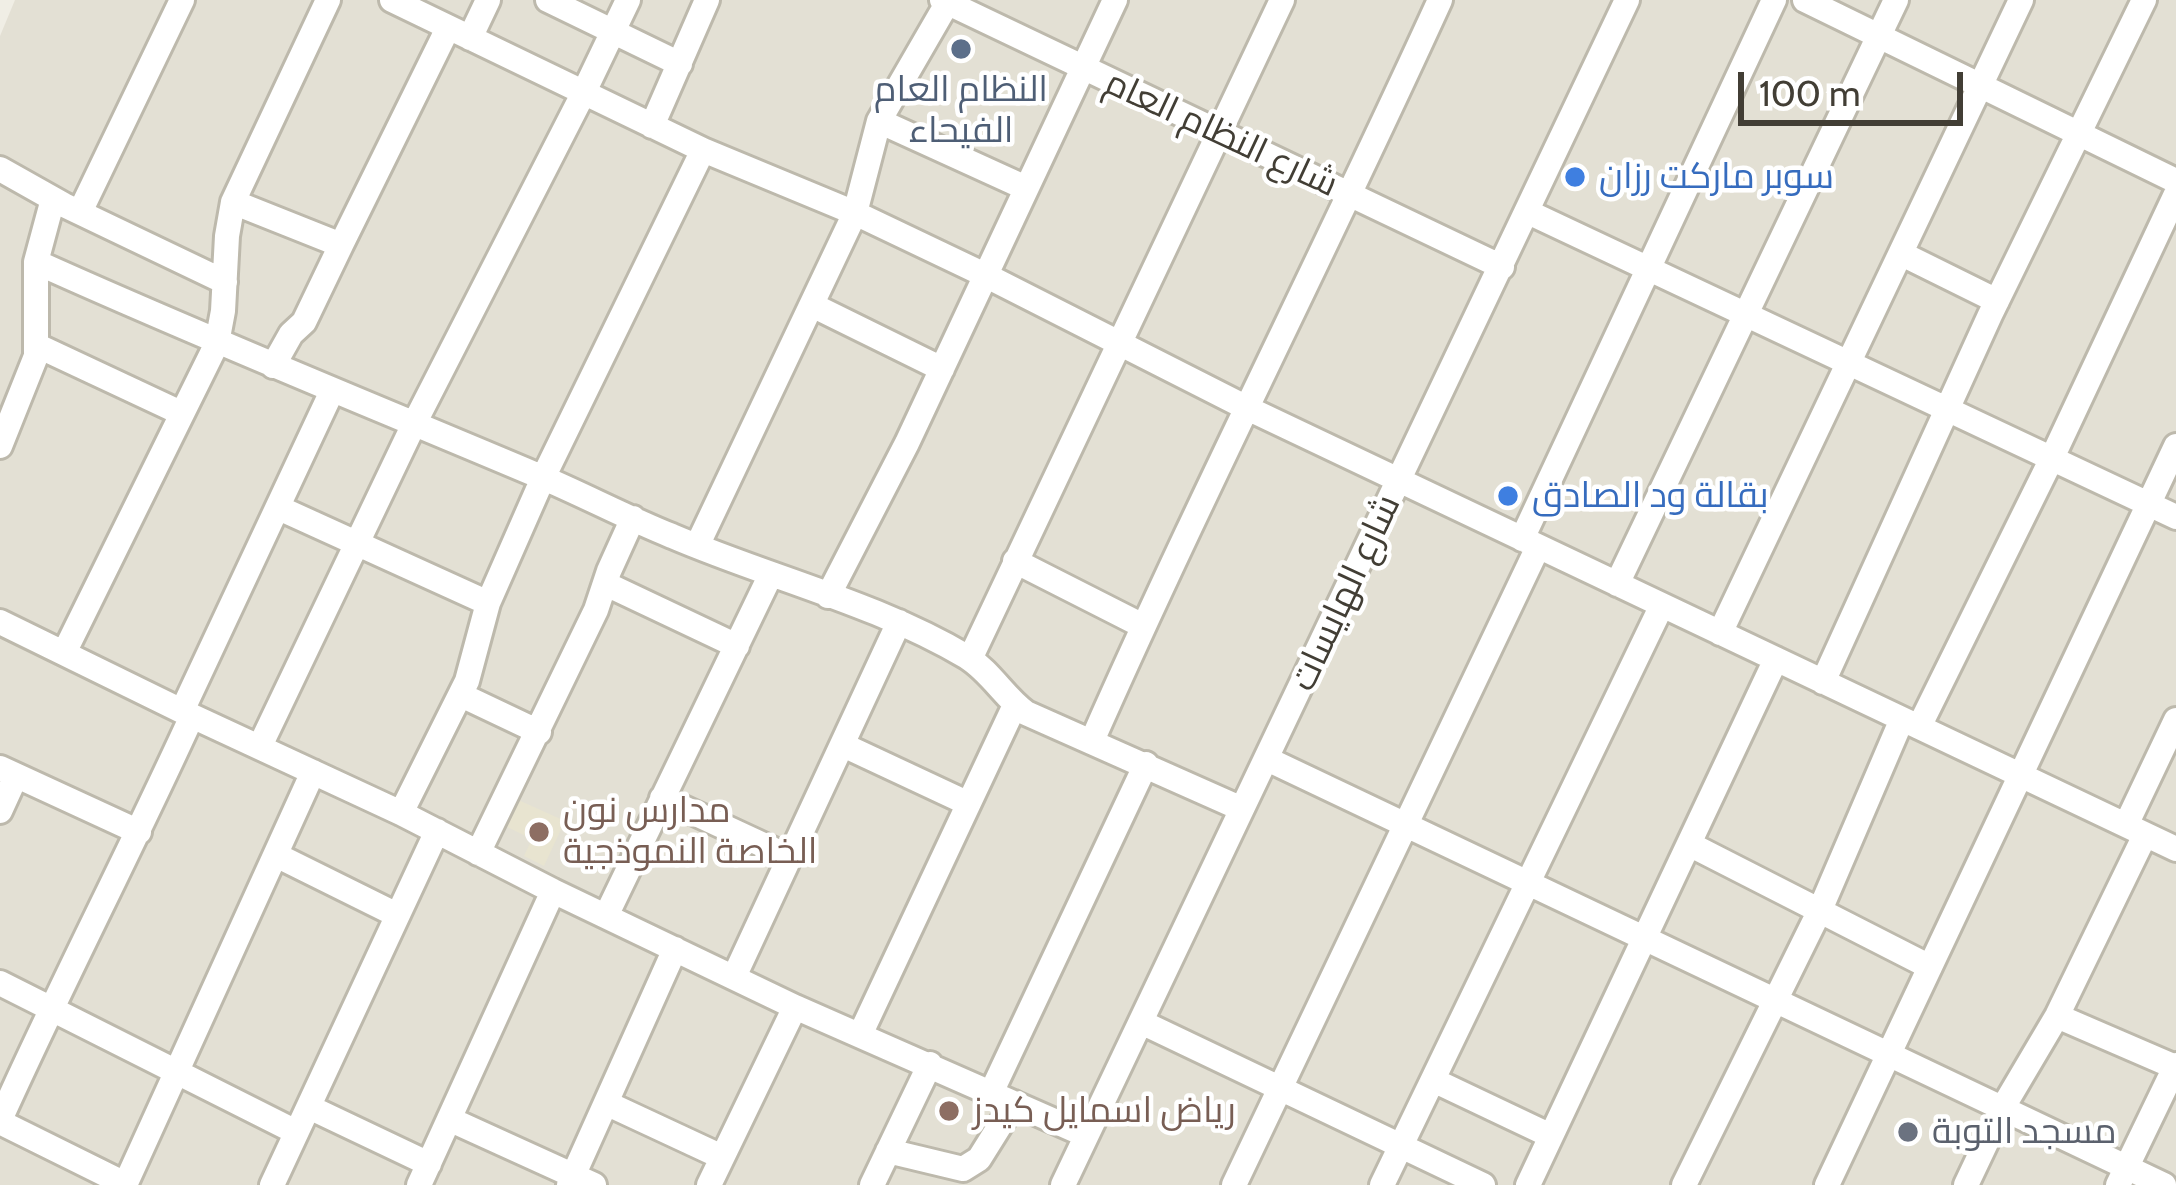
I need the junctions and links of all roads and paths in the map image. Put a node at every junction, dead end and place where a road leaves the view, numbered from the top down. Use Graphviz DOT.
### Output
graph roads {
  1 [pos="182,0"];
  2 [pos="328,0"];
  3 [pos="392,0"];
  4 [pos="488,0"];
  5 [pos="548,0"];
  6 [pos="628,0"];
  7 [pos="707,0"];
  8 [pos="1115,0"];
  9 [pos="1282,0"];
  10 [pos="1440,0"];
  11 [pos="1627,0"];
  12 [pos="1774,0"];
  13 [pos="1805,0"];
  14 [pos="1896,0"];
  15 [pos="2021,0"];
  16 [pos="2144,0"];
  17 [pos="946,1"];
  18 [pos="612,32"];
  19 [pos="459,33"];
  20 [pos="1880,36"];
  21 [pos="680,64"];
  22 [pos="1083,69"];
  23 [pos="1979,86"];
  24 [pos="583,94"];
  25 [pos="879,121"];
  26 [pos="652,126"];
  27 [pos="1219,134"];
  28 [pos="2079,136"];
  29 [pos="703,150"];
  30 [pos="0,169"];
  31 [pos="2176,181"];
  32 [pos="1026,188"];
  33 [pos="2176,194"];
  34 [pos="1351,196"];
  35 [pos="53,199"];
  36 [pos="233,202"];
  37 [pos="80,212"];
  38 [pos="1528,212"];
  39 [pos="855,213"];
  40 [pos="341,245"];
  41 [pos="1902,254"];
  42 [pos="36,262"];
  43 [pos="1502,267"];
  44 [pos="1648,269"];
  45 [pos="985,274"];
  46 [pos="225,282"];
  47 [pos="1997,301"];
  48 [pos="812,305"];
  49 [pos="1744,316"];
  50 [pos="1118,342"];
  51 [pos="217,343"];
  52 [pos="38,346"];
  53 [pos="1850,363"];
  54 [pos="273,366"];
  55 [pos="942,369"];
  56 [pos="332,391"];
  57 [pos="1247,408"];
  58 [pos="1948,408"];
  59 [pos="181,413"];
  60 [pos="414,424"];
  61 [pos="0,446"];
  62 [pos="2176,446"];
  63 [pos="2052,458"];
  64 [pos="542,478"];
  65 [pos="1400,481"];
  66 [pos="2149,504"];
  67 [pos="279,508"];
  68 [pos="2176,517"];
  69 [pos="633,518"];
  70 [pos="357,543"];
  71 [pos="1530,543"];
  72 [pos="697,546"];
  73 [pos="1015,561"];
  74 [pos="771,574"];
  75 [pos="606,584"];
  76 [pos="1617,584"];
  77 [pos="829,596"];
  78 [pos="488,603"];
  79 [pos="1661,605"];
  80 [pos="0,622"];
  81 [pos="898,622"];
  82 [pos="1143,626"];
  83 [pos="1720,633"];
  84 [pos="737,646"];
  85 [pos="64,653"];
  86 [pos="970,659"];
  87 [pos="1776,659"];
  88 [pos="1823,682"];
  89 [pos="461,695"];
  90 [pos="1015,705"];
  91 [pos="187,713"];
  92 [pos="2176,720"];
  93 [pos="1910,723"];
  94 [pos="539,732"];
  95 [pos="1092,741"];
  96 [pos="842,745"];
  97 [pos="260,746"];
  98 [pos="1268,759"];
  99 [pos="1146,764"];
  100 [pos="8,772"];
  101 [pos="313,772"];
  102 [pos="2021,776"];
  103 [pos="662,798"];
  104 [pos="967,803"];
  105 [pos="1243,809"];
  106 [pos="0,811"];
  107 [pos="401,813"];
  108 [pos="1406,825"];
  109 [pos="2135,830"];
  110 [pos="437,831"];
  111 [pos="139,832"];
  112 [pos="1689,844"];
  113 [pos="2176,849"];
  114 [pos="478,853"];
  115 [pos="276,855"];
  116 [pos="788,857"];
  117 [pos="1529,884"];
  118 [pos="553,891"];
  119 [pos="1820,910"];
  120 [pos="397,915"];
  121 [pos="606,916"];
  122 [pos="1644,938"];
  123 [pos="675,949"];
  124 [pos="1930,967"];
  125 [pos="734,977"];
  126 [pos="0,983"];
  127 [pos="1777,1001"];
  128 [pos="795,1007"];
  129 [pos="50,1008"];
  130 [pos="2057,1016"];
  131 [pos="1141,1022"];
  132 [pos="860,1035"];
  133 [pos="1888,1054"];
  134 [pos="930,1064"];
  135 [pos="2175,1066"];
  136 [pos="177,1073"];
  137 [pos="1433,1080"];
  138 [pos="1280,1088"];
  139 [pos="1003,1098"];
  140 [pos="607,1102"];
  141 [pos="309,1107"];
  142 [pos="2002,1109"];
  143 [pos="449,1119"];
  144 [pos="0,1121"];
  145 [pos="296,1132"];
  146 [pos="1086,1135"];
  147 [pos="1551,1136"];
  148 [pos="1401,1146"];
  149 [pos="888,1151"];
  150 [pos="722,1157"];
  151 [pos="424,1174"];
  152 [pos="2122,1176"];
  153 [pos="579,1182"];
  154 [pos="125,1185"];
  155 [pos="272,1185"];
  156 [pos="709,1185"];
  157 [pos="872,1185"];
  158 [pos="1063,1185"];
  159 [pos="1234,1185"];
  160 [pos="1382,1185"];
  161 [pos="1484,1185"];
  162 [pos="1528,1185"];
  163 [pos="1684,1185"];
  164 [pos="1827,1185"];
  165 [pos="1966,1185"];
  166 [pos="2164,1185"];
  1 -- 37 [label="street"];
  2 -- 36 [label="street"];
  3 -- 19 [label="street"];
  4 -- 19 [label="street"];
  5 -- 18 [label="street"];
  6 -- 18 [label="street"];
  7 -- 21 [label="street"];
  8 -- 22 [label="street"];
  9 -- 27 [label="street"];
  10 -- 34 [label="street"];
  11 -- 38 [label="street, شارع الهايسات"];
  12 -- 44 [label="street"];
  13 -- 20 [label="street"];
  14 -- 20 [label="street"];
  15 -- 23 [label="street"];
  16 -- 28 [label="street"];
  17 -- 22 [label="street, شارع النظام العام"];
  17 -- 25 [label="street"];
  18 -- 21 [label="street"];
  18 -- 24 [label="street"];
  19 -- 24 [label="street"];
  19 -- 40 [label="street"];
  20 -- 23 [label="street"];
  20 -- 49 [label="street"];
  21 -- 26 [label="street"];
  22 -- 27 [label="street, شارع النظام العام"];
  22 -- 32 [label="street"];
  23 -- 28 [label="street"];
  23 -- 41 [label="street"];
  24 -- 26 [label="street"];
  24 -- 60 [label="street"];
  25 -- 32 [label="street"];
  25 -- 39 [label="street"];
  26 -- 29 [label="street"];
  27 -- 34 [label="street, شارع النظام العام"];
  27 -- 50 [label="street"];
  28 -- 31 [label="street"];
  28 -- 47 [label="street"];
  29 -- 39 [label="street"];
  29 -- 64 [label="street"];
  30 -- 35 [label="street"];
  32 -- 45 [label="street"];
  33 -- 63 [label="street"];
  34 -- 43 [label="street, شارع النظام العام"];
  34 -- 57 [label="street"];
  35 -- 37 [label="street"];
  35 -- 42 [label="street"];
  36 -- 40 [label="street"];
  36 -- 46 [label="street"];
  37 -- 46 [label="street"];
  38 -- 43 [label="street, شارع الهايسات"];
  38 -- 44 [label="street"];
  39 -- 45 [label="street"];
  39 -- 48 [label="street"];
  40 -- 54 [label="street"];
  41 -- 47 [label="street"];
  41 -- 53 [label="street"];
  42 -- 51 [label="street"];
  42 -- 52 [label="street"];
  43 -- 65 [label="street, شارع الهايسات"];
  44 -- 49 [label="street"];
  44 -- 71 [label="street"];
  45 -- 50 [label="street"];
  45 -- 55 [label="street"];
  46 -- 51 [label="street"];
  47 -- 58 [label="street"];
  48 -- 55 [label="street"];
  48 -- 72 [label="street"];
  49 -- 53 [label="street"];
  49 -- 76 [label="street"];
  50 -- 57 [label="street"];
  50 -- 73 [label="street"];
  51 -- 54 [label="street"];
  51 -- 59 [label="street"];
  52 -- 59 [label="street"];
  52 -- 61 [label="street"];
  53 -- 58 [label="street"];
  53 -- 83 [label="street"];
  54 -- 56 [label="street"];
  55 -- 77 [label="street"];
  56 -- 60 [label="street"];
  56 -- 67 [label="street"];
  57 -- 65 [label="street"];
  57 -- 82 [label="street"];
  58 -- 63 [label="street"];
  58 -- 88 [label="street"];
  59 -- 85 [label="street"];
  60 -- 64 [label="street"];
  60 -- 70 [label="street"];
  62 -- 66 [label="street"];
  63 -- 66 [label="street"];
  63 -- 93 [label="street"];
  64 -- 69 [label="street"];
  64 -- 78 [label="street"];
  65 -- 71 [label="street"];
  65 -- 98 [label="street, شارع الهايسات"];
  66 -- 68 [label="street"];
  66 -- 102 [label="street"];
  67 -- 70 [label="street"];
  67 -- 91 [label="street"];
  69 -- 72 [label="street"];
  69 -- 75 [label="street"];
  70 -- 78 [label="street"];
  70 -- 97 [label="street"];
  71 -- 76 [label="street"];
  71 -- 108 [label="street"];
  72 -- 74 [label="street"];
  73 -- 82 [label="street"];
  73 -- 86 [label="street"];
  74 -- 77 [label="street"];
  74 -- 84 [label="street"];
  75 -- 84 [label="street"];
  75 -- 94 [label="street"];
  76 -- 79 [label="street"];
  77 -- 81 [label="street"];
  78 -- 89 [label="street"];
  79 -- 83 [label="street"];
  79 -- 117 [label="street"];
  80 -- 85 [label="street"];
  81 -- 86 [label="street"];
  81 -- 96 [label="street"];
  82 -- 95 [label="street"];
  83 -- 87 [label="street"];
  84 -- 103 [label="street"];
  85 -- 91 [label="street"];
  86 -- 90 [label="street"];
  87 -- 88 [label="street"];
  87 -- 112 [label="street"];
  88 -- 93 [label="street"];
  89 -- 94 [label="street"];
  89 -- 107 [label="street"];
  90 -- 95 [label="street"];
  90 -- 104 [label="street"];
  91 -- 97 [label="street"];
  91 -- 111 [label="street"];
  92 -- 109 [label="street"];
  93 -- 102 [label="street"];
  93 -- 119 [label="street"];
  94 -- 114 [label="street"];
  95 -- 99 [label="street"];
  96 -- 104 [label="street"];
  96 -- 116 [label="street"];
  97 -- 101 [label="street"];
  98 -- 105 [label="street, شارع الهايسات"];
  98 -- 108 [label="street"];
  99 -- 105 [label="street"];
  99 -- 139 [label="street"];
  100 -- 106 [label="street"];
  100 -- 111 [label="street"];
  101 -- 107 [label="street"];
  101 -- 115 [label="street"];
  102 -- 109 [label="street"];
  102 -- 124 [label="street"];
  103 -- 116 [label="street"];
  103 -- 121 [label="street"];
  104 -- 132 [label="street"];
  105 -- 131 [label="street, شارع الهايسات"];
  107 -- 110 [label="street"];
  108 -- 117 [label="street"];
  108 -- 138 [label="street"];
  109 -- 113 [label="street"];
  109 -- 130 [label="street"];
  110 -- 114 [label="street"];
  110 -- 120 [label="street"];
  111 -- 129 [label="street"];
  112 -- 119 [label="street"];
  112 -- 122 [label="street"];
  114 -- 118 [label="street"];
  115 -- 120 [label="street"];
  115 -- 136 [label="street"];
  116 -- 125 [label="street"];
  117 -- 122 [label="street"];
  117 -- 137 [label="street"];
  118 -- 121 [label="street"];
  118 -- 143 [label="street"];
  119 -- 124 [label="street"];
  119 -- 127 [label="street"];
  120 -- 141 [label="street"];
  121 -- 123 [label="street"];
  122 -- 127 [label="street"];
  122 -- 147 [label="street"];
  123 -- 125 [label="street"];
  123 -- 140 [label="street"];
  124 -- 133 [label="street"];
  125 -- 128 [label="street"];
  126 -- 129 [label="street"];
  127 -- 133 [label="street"];
  127 -- 163 [label="street"];
  128 -- 132 [label="street"];
  128 -- 150 [label="street"];
  129 -- 136 [label="street"];
  129 -- 144 [label="street"];
  130 -- 135 [label="street"];
  130 -- 142 [label="street"];
  131 -- 138 [label="street"];
  131 -- 146 [label="street, شارع الهايسات"];
  132 -- 134 [label="street"];
  133 -- 142 [label="street"];
  133 -- 164 [label="street"];
  134 -- 139 [label="street"];
  134 -- 149 [label="street"];
  135 -- 152 [label="street"];
  136 -- 145 [label="street"];
  136 -- 154 [label="street"];
  137 -- 147 [label="street"];
  137 -- 148 [label="street"];
  138 -- 148 [label="street"];
  138 -- 159 [label="street"];
  139 -- 146 [label="street"];
  139 -- 149 [label="street"];
  140 -- 150 [label="street"];
  140 -- 153 [label="street"];
  141 -- 145 [label="street"];
  141 -- 151 [label="street"];
  142 -- 152 [label="street"];
  142 -- 165 [label="street"];
  143 -- 151 [label="street"];
  143 -- 153 [label="street"];
  144 -- 154 [label="street"];
  145 -- 155 [label="street"];
  146 -- 158 [label="street, شارع الهايسات"];
  147 -- 162 [label="street"];
  148 -- 160 [label="street"];
  148 -- 161 [label="street"];
  149 -- 157 [label="street"];
  150 -- 156 [label="street"];
  152 -- 166 [label="street"];
}
